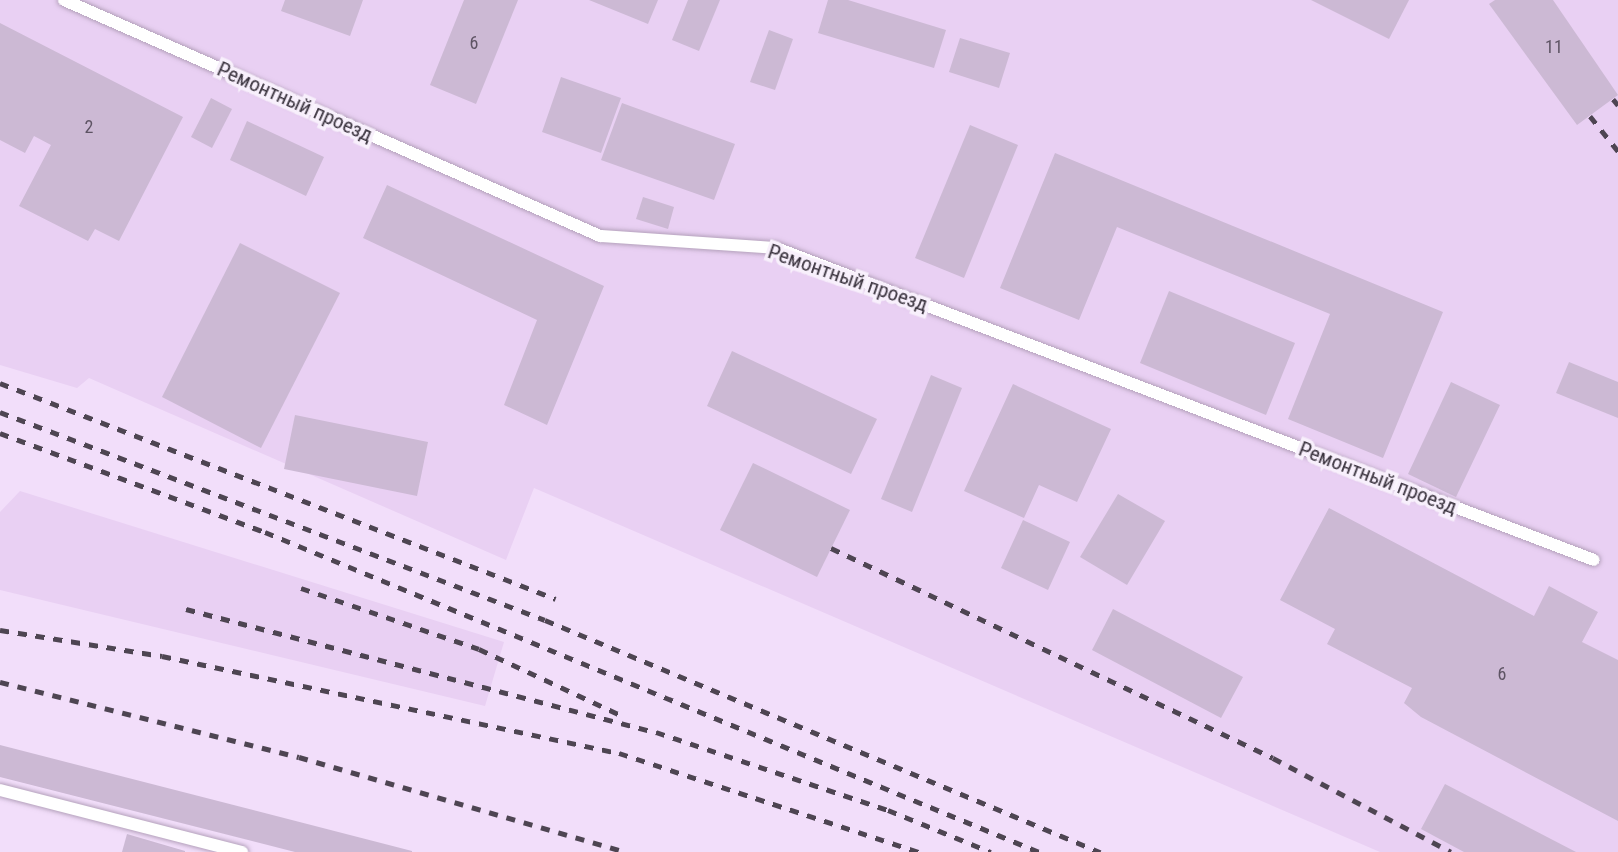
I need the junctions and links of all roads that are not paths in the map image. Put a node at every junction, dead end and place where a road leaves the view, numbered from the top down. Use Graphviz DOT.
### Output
graph roads {
  1 [pos="64,0"];
  2 [pos="1594,561"];
  3 [pos="0,790"];
  4 [pos="242,852"];
  1 -- 2 [label="lane, Ремонтный проезд"];
  3 -- 4 [label="lane"];
}
